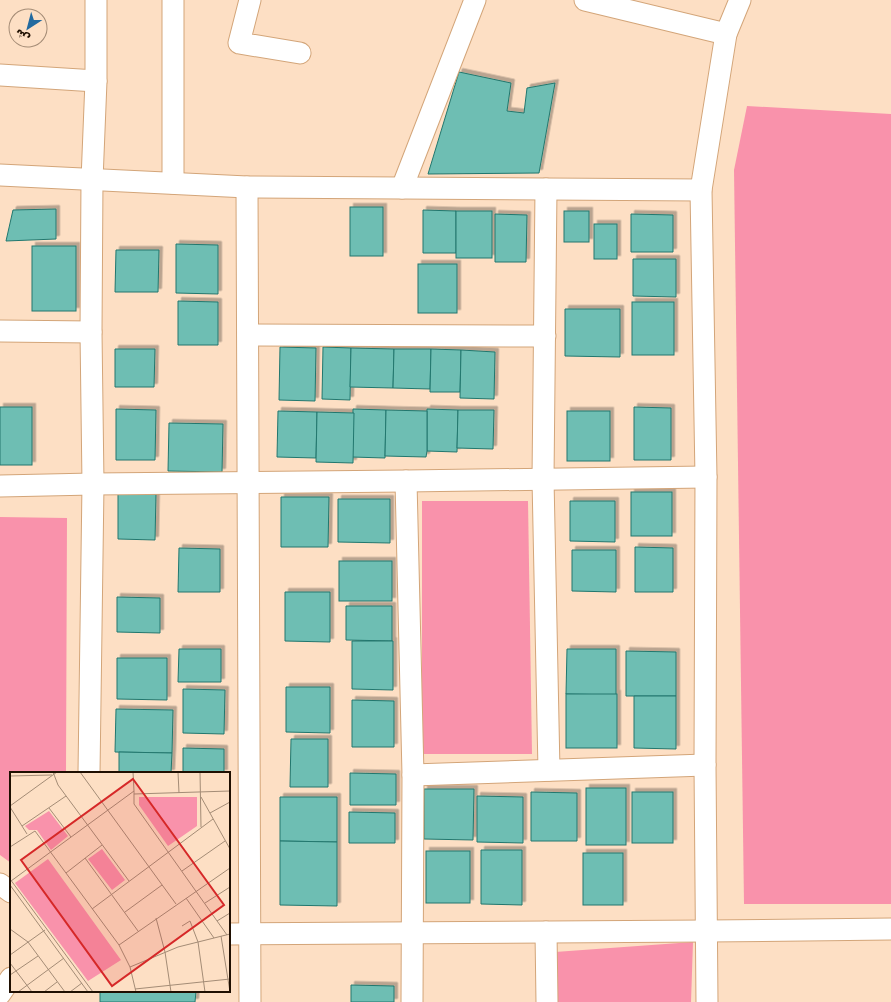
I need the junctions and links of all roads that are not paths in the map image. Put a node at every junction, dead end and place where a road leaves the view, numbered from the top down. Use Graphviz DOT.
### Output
graph roads {
  1 [pos="96,0"];
  2 [pos="173,0"];
  3 [pos="250,0"];
  4 [pos="476,0"];
  5 [pos="585,0"];
  6 [pos="740,0"];
  7 [pos="726,34"];
  8 [pos="300,53"];
  9 [pos="0,75"];
  10 [pos="96,81"];
  11 [pos="0,175"];
  12 [pos="92,180"];
  13 [pos="174,183"];
  14 [pos="247,187"];
  15 [pos="402,188"];
  16 [pos="546,189"];
  17 [pos="701,190"];
  18 [pos="0,330"];
  19 [pos="91,332"];
  20 [pos="248,335"];
  21 [pos="545,336"];
  22 [pos="706,477"];
  23 [pos="543,479"];
  24 [pos="406,481"];
  25 [pos="248,482"];
  26 [pos="93,484"];
  27 [pos="0,486"];
  28 [pos="705,765"];
  29 [pos="549,770"];
  30 [pos="89,772"];
  31 [pos="413,775"];
  32 [pos="0,884"];
  33 [pos="10,891"];
  34 [pos="891,929"];
  35 [pos="707,931"];
  36 [pos="546,932"];
  37 [pos="412,933"];
  38 [pos="230,934"];
  39 [pos="249,934"];
  40 [pos="10,979"];
  41 [pos="0,994"];
  42 [pos="250,1002"];
  43 [pos="412,1002"];
  44 [pos="546,1002"];
  45 [pos="707,1002"];
  1 -- 10 [label="street"];
  2 -- 13 [label="street"];
  3 -- 8 [label="street"];
  4 -- 15 [label="street"];
  5 -- 7 [label="street"];
  6 -- 7 [label="street"];
  7 -- 17 [label="street"];
  9 -- 10 [label="street"];
  10 -- 12 [label="street"];
  11 -- 12 [label="street"];
  12 -- 13 [label="street"];
  12 -- 19 [label="street"];
  13 -- 14 [label="street"];
  14 -- 15 [label="street"];
  14 -- 20 [label="street"];
  15 -- 16 [label="street"];
  16 -- 17 [label="street"];
  16 -- 21 [label="street"];
  17 -- 22 [label="street"];
  18 -- 19 [label="street"];
  19 -- 26 [label="street"];
  20 -- 21 [label="street"];
  20 -- 25 [label="street"];
  21 -- 23 [label="street"];
  22 -- 23 [label="street"];
  22 -- 28 [label="street"];
  23 -- 24 [label="street"];
  23 -- 29 [label="street"];
  24 -- 25 [label="street"];
  24 -- 31 [label="street"];
  25 -- 26 [label="street"];
  25 -- 39 [label="street"];
  26 -- 27 [label="street"];
  26 -- 30 [label="street"];
  28 -- 29 [label="street"];
  28 -- 35 [label="street"];
  29 -- 31 [label="street"];
  31 -- 37 [label="street"];
  32 -- 33 [label="street"];
  34 -- 35 [label="street"];
  35 -- 36 [label="street"];
  35 -- 45 [label="street"];
  36 -- 37 [label="street"];
  36 -- 44 [label="street"];
  37 -- 39 [label="street"];
  37 -- 43 [label="street"];
  38 -- 39 [label="street"];
  39 -- 42 [label="street"];
  40 -- 41 [label="street"];
}
